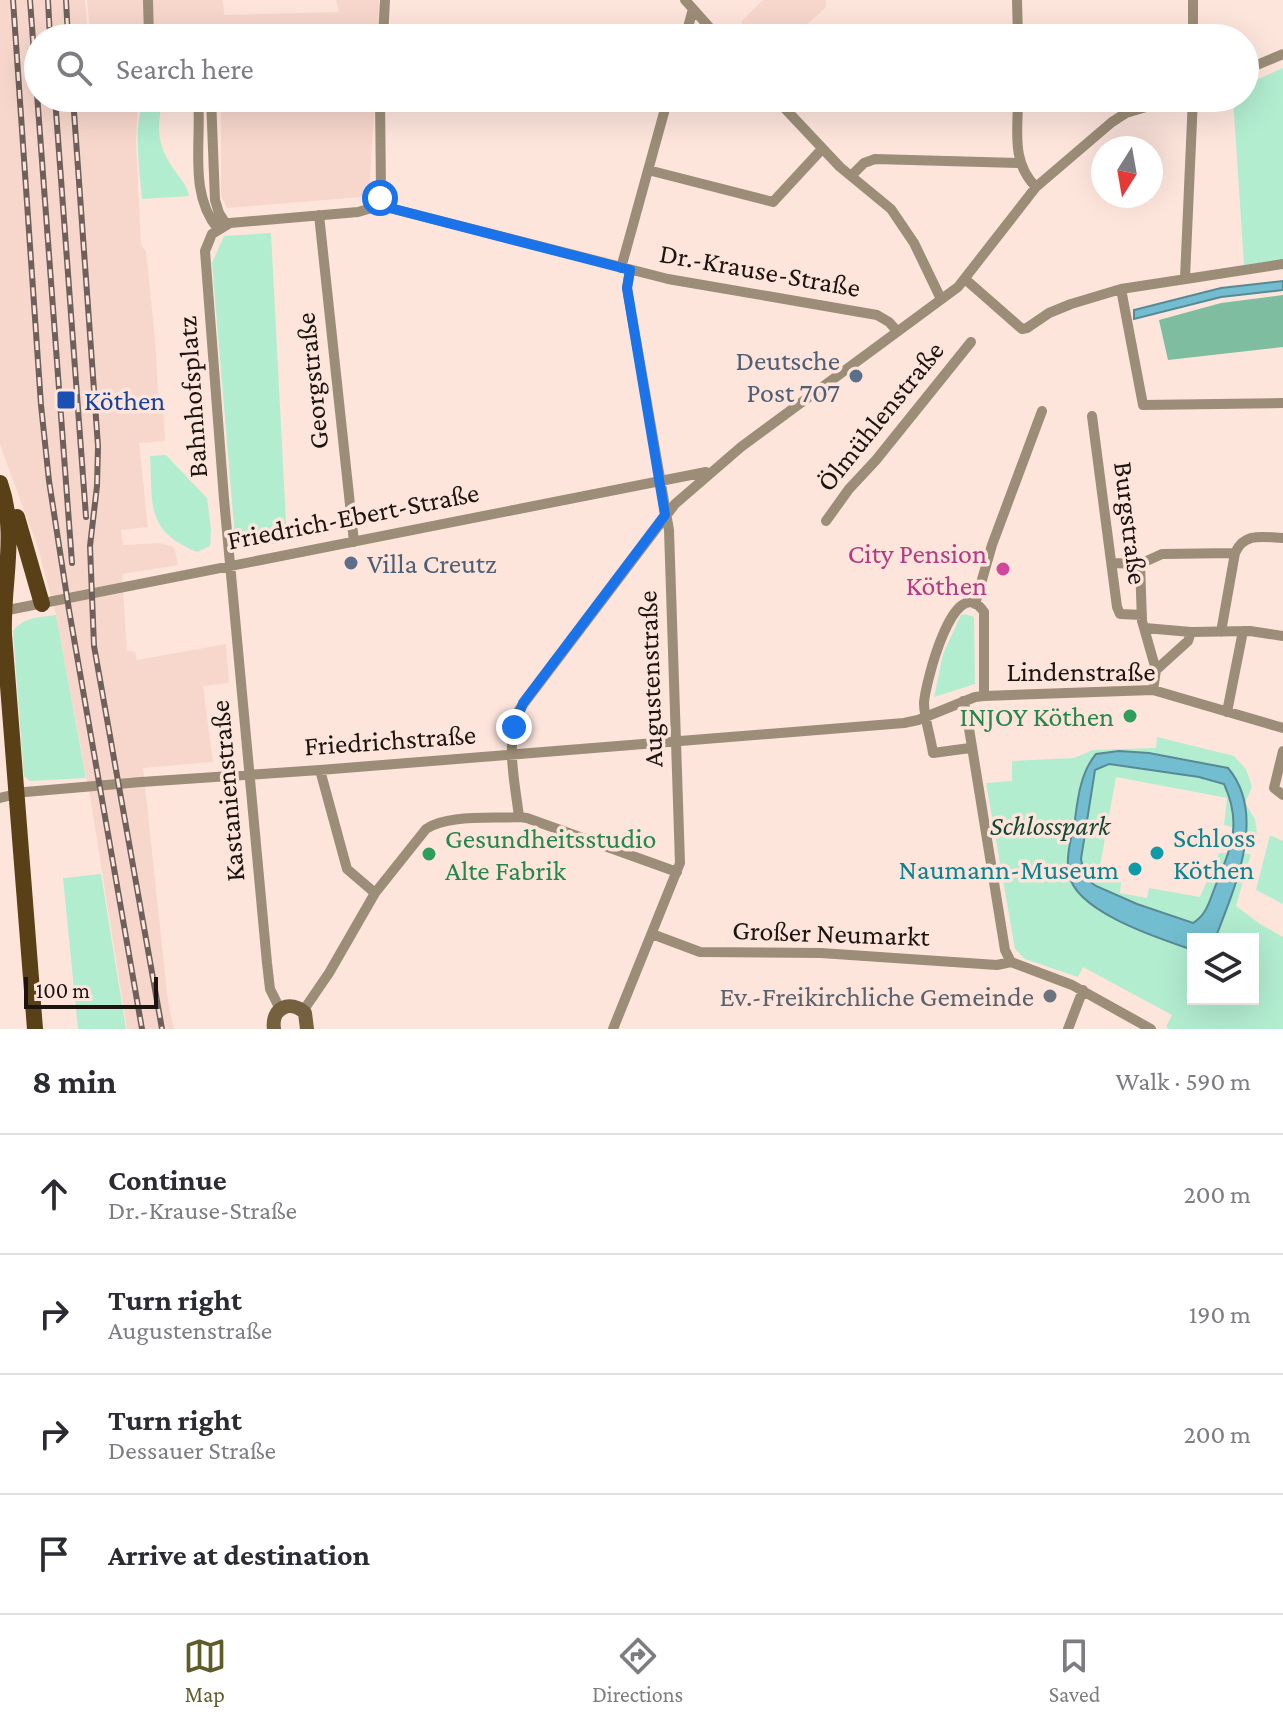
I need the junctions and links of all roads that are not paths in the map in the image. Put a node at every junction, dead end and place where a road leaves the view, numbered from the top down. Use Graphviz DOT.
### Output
graph roads {
  1 [pos="148,0"];
  2 [pos="385,0"];
  3 [pos="1017,0"];
  4 [pos="1193,0"];
  5 [pos="689,4"];
  6 [pos="149,24"];
  7 [pos="384,24"];
  8 [pos="687,24"];
  9 [pos="707,24"];
  10 [pos="1018,24"];
  11 [pos="1193,24"];
  12 [pos="1283,54"];
  13 [pos="1259,64"];
  14 [pos="198,112"];
  15 [pos="212,112"];
  16 [pos="380,112"];
  17 [pos="664,112"];
  18 [pos="788,112"];
  19 [pos="1018,112"];
  20 [pos="1129,112"];
  21 [pos="1192,112"];
  22 [pos="822,149"];
  23 [pos="1018,163"];
  24 [pos="648,170"];
  25 [pos="852,175"];
  26 [pos="1036,187"];
  27 [pos="378,202"];
  28 [pos="319,215"];
  29 [pos="222,226"];
  30 [pos="1283,264"];
  31 [pos="626,269"];
  32 [pos="1185,278"];
  33 [pos="965,279"];
  34 [pos="1121,289"];
  35 [pos="941,299"];
  36 [pos="897,331"];
  37 [pos="971,342"];
  38 [pos="1283,403"];
  39 [pos="1042,411"];
  40 [pos="1092,416"];
  41 [pos="715,468"];
  42 [pos="660,483"];
  43 [pos="1,486"];
  44 [pos="665,515"];
  45 [pos="826,521"];
  46 [pos="1283,538"];
  47 [pos="354,542"];
  48 [pos="1235,553"];
  49 [pos="1112,563"];
  50 [pos="1140,564"];
  51 [pos="230,566"];
  52 [pos="42,604"];
  53 [pos="975,604"];
  54 [pos="2,612"];
  55 [pos="1142,615"];
  56 [pos="1145,628"];
  57 [pos="1243,631"];
  58 [pos="1191,632"];
  59 [pos="1221,632"];
  60 [pos="1283,636"];
  61 [pos="1156,670"];
  62 [pos="1153,690"];
  63 [pos="984,696"];
  64 [pos="963,701"];
  65 [pos="1227,712"];
  66 [pos="927,716"];
  67 [pos="1283,728"];
  68 [pos="677,741"];
  69 [pos="970,748"];
  70 [pos="1283,751"];
  71 [pos="512,755"];
  72 [pos="320,770"];
  73 [pos="250,774"];
  74 [pos="1283,795"];
  75 [pos="8,796"];
  76 [pos="519,817"];
  77 [pos="677,872"];
  78 [pos="375,893"];
  79 [pos="652,934"];
  80 [pos="1011,962"];
  81 [pos="1083,990"];
  82 [pos="280,1009"];
  83 [pos="303,1011"];
  84 [pos="35,1029"];
  85 [pos="274,1029"];
  86 [pos="307,1029"];
  87 [pos="613,1029"];
  88 [pos="1068,1029"];
  89 [pos="1151,1029"];
  1 -- 6 [label="street"];
  2 -- 7 [label="street"];
  3 -- 10 [label="street"];
  4 -- 11 [label="street"];
  5 -- 8 [label="street"];
  5 -- 9 [label="street"];
  12 -- 13 [label="street"];
  14 -- 29 [label="street"];
  15 -- 29 [label="street"];
  16 -- 27 [label="street"];
  17 -- 24 [label="street, Augustenstraße"];
  18 -- 22 [label="street"];
  19 -- 23 [label="street"];
  20 -- 26 [label="street"];
  21 -- 32 [label="street"];
  22 -- 24 [label="street"];
  22 -- 25 [label="street"];
  23 -- 25 [label="street"];
  23 -- 26 [label="street"];
  24 -- 31 [label="street, Augustenstraße"];
  25 -- 35 [label="street"];
  26 -- 33 [label="street"];
  27 -- 28 [label="street"];
  27 -- 31 [label="street, Dr.-Krause-Straße"];
  28 -- 29 [label="street"];
  28 -- 47 [label="street, Georgstraße"];
  29 -- 51 [label="street, Bahnhofsplatz"];
  30 -- 32 [label="street"];
  31 -- 36 [label="street, Dr.-Krause-Straße"];
  31 -- 42 [label="street, Augustenstraße"];
  32 -- 34 [label="street"];
  33 -- 34 [label="street"];
  33 -- 35 [label="street"];
  34 -- 38 [label="street"];
  35 -- 36 [label="street"];
  36 -- 41 [label="street"];
  37 -- 45 [label="street, Ölmühlenstraße"];
  39 -- 53 [label="street"];
  40 -- 49 [label="street, Burgstraße"];
  41 -- 42 [label="street, Friedrich-Ebert-Straße"];
  41 -- 44 [label="street"];
  42 -- 44 [label="street, Augustenstraße"];
  42 -- 47 [label="street, Friedrich-Ebert-Straße"];
  43 -- 52 [label="main road"];
  43 -- 54 [label="main road"];
  44 -- 68 [label="street, Augustenstraße"];
  44 -- 71 [label="street"];
  46 -- 48 [label="street"];
  47 -- 51 [label="street, Friedrich-Ebert-Straße"];
  48 -- 50 [label="street"];
  48 -- 59 [label="street"];
  49 -- 50 [label="street"];
  49 -- 55 [label="street, Burgstraße"];
  50 -- 55 [label="street"];
  51 -- 52 [label="street, Friedrich-Ebert-Straße"];
  51 -- 73 [label="street, Kastanienstraße"];
  52 -- 54 [label="street, Friedrich-Ebert-Straße"];
  53 -- 63 [label="street"];
  53 -- 66 [label="street"];
  54 -- 75 [label="main road"];
  55 -- 56 [label="street"];
  56 -- 58 [label="street"];
  56 -- 61 [label="street"];
  57 -- 59 [label="street"];
  57 -- 60 [label="street"];
  57 -- 65 [label="street"];
  58 -- 59 [label="street"];
  58 -- 61 [label="street"];
  61 -- 62 [label="street"];
  62 -- 63 [label="street, Lindenstraße"];
  62 -- 65 [label="street, Lindenstraße"];
  63 -- 64 [label="street, Lindenstraße"];
  64 -- 66 [label="street, Lindenstraße"];
  64 -- 69 [label="street"];
  65 -- 67 [label="street, Lindenstraße"];
  66 -- 68 [label="street, Friedrichstraße"];
  66 -- 69 [label="street"];
  68 -- 71 [label="street, Friedrichstraße"];
  68 -- 77 [label="street, Augustenstraße"];
  69 -- 80 [label="street"];
  70 -- 74 [label="street"];
  71 -- 72 [label="street, Friedrichstraße"];
  71 -- 76 [label="street"];
  72 -- 73 [label="street, Friedrichstraße"];
  72 -- 78 [label="street"];
  73 -- 75 [label="street, Friedrichstraße"];
  73 -- 82 [label="street, Kastanienstraße"];
  75 -- 84 [label="main road"];
  76 -- 77 [label="street"];
  76 -- 78 [label="street"];
  77 -- 79 [label="street, Augustenstraße"];
  78 -- 83 [label="street"];
  79 -- 80 [label="street, Großer Neumarkt"];
  79 -- 87 [label="street, Augustenstraße"];
  80 -- 81 [label="street"];
  81 -- 88 [label="street"];
  81 -- 89 [label="street"];
  82 -- 83 [label="main road"];
  82 -- 85 [label="main road"];
  83 -- 86 [label="main road"];
}
